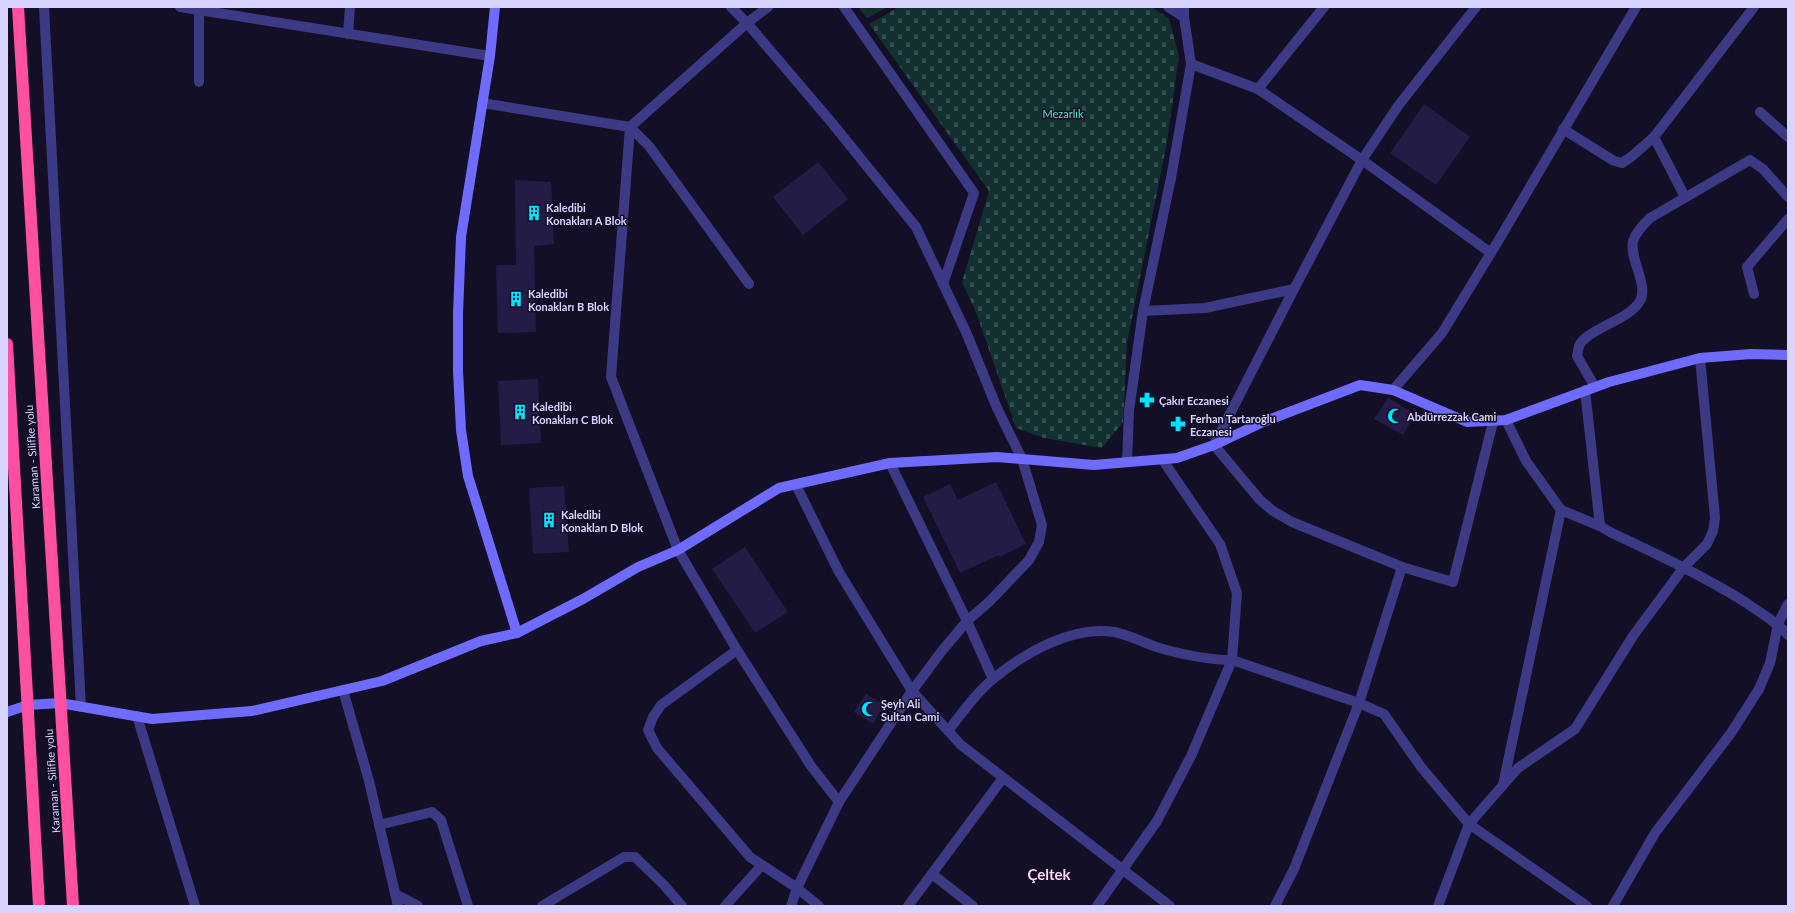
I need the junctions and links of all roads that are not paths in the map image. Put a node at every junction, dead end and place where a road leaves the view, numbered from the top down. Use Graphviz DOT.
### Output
graph roads {
  1 [pos="18,7"];
  2 [pos="44,7"];
  3 [pos="180,7"];
  4 [pos="350,7"];
  5 [pos="495,7"];
  6 [pos="731,7"];
  7 [pos="768,7"];
  8 [pos="844,7"];
  9 [pos="1168,7"];
  10 [pos="1324,7"];
  11 [pos="1476,7"];
  12 [pos="1636,7"];
  13 [pos="1754,7"];
  14 [pos="199,9"];
  15 [pos="1184,12"];
  16 [pos="747,23"];
  17 [pos="348,34"];
  18 [pos="490,56"];
  19 [pos="1191,64"];
  20 [pos="199,82"];
  21 [pos="1258,89"];
  22 [pos="482,103"];
  23 [pos="1760,112"];
  24 [pos="630,127"];
  25 [pos="1563,129"];
  26 [pos="1654,137"];
  27 [pos="1788,137"];
  28 [pos="1362,160"];
  29 [pos="1685,197"];
  30 [pos="1788,197"];
  31 [pos="1788,219"];
  32 [pos="1491,253"];
  33 [pos="749,284"];
  34 [pos="944,284"];
  35 [pos="1294,289"];
  36 [pos="1754,294"];
  37 [pos="1143,311"];
  38 [pos="7,344"];
  39 [pos="1788,355"];
  40 [pos="1700,358"];
  41 [pos="1595,387"];
  42 [pos="1393,390"];
  43 [pos="1585,390"];
  44 [pos="1506,420"];
  45 [pos="1493,422"];
  46 [pos="1214,445"];
  47 [pos="1022,459"];
  48 [pos="1162,459"];
  49 [pos="1127,462"];
  50 [pos="890,463"];
  51 [pos="796,485"];
  52 [pos="1560,510"];
  53 [pos="1600,526"];
  54 [pos="678,550"];
  55 [pos="1402,567"];
  56 [pos="1684,567"];
  57 [pos="1788,604"];
  58 [pos="967,621"];
  59 [pos="1778,624"];
  60 [pos="516,633"];
  61 [pos="1788,635"];
  62 [pos="737,650"];
  63 [pos="1232,660"];
  64 [pos="993,679"];
  65 [pos="343,690"];
  66 [pos="912,691"];
  67 [pos="1359,702"];
  68 [pos="60,703"];
  69 [pos="28,705"];
  70 [pos="81,706"];
  71 [pos="7,712"];
  72 [pos="137,716"];
  73 [pos="948,731"];
  74 [pos="1003,778"];
  75 [pos="1503,786"];
  76 [pos="839,802"];
  77 [pos="1469,824"];
  78 [pos="379,825"];
  79 [pos="762,865"];
  80 [pos="1122,871"];
  81 [pos="932,874"];
  82 [pos="797,888"];
  83 [pos="395,894"];
  84 [pos="40,906"];
  85 [pos="73,906"];
  86 [pos="195,906"];
  87 [pos="398,906"];
  88 [pos="418,906"];
  89 [pos="468,906"];
  90 [pos="542,906"];
  91 [pos="682,906"];
  92 [pos="725,906"];
  93 [pos="791,906"];
  94 [pos="819,906"];
  95 [pos="908,906"];
  96 [pos="973,906"];
  97 [pos="1097,906"];
  98 [pos="1170,906"];
  99 [pos="1275,906"];
  100 [pos="1438,906"];
  101 [pos="1587,906"];
  102 [pos="1612,906"];
  1 -- 68 [label="highway, Karaman - Silifke yolu"];
  2 -- 70 [label="street"];
  3 -- 14 [label="street"];
  4 -- 17 [label="street"];
  5 -- 18 [label="street"];
  6 -- 16 [label="street"];
  7 -- 16 [label="street"];
  8 -- 34 [label="street"];
  9 -- 15 [label="street"];
  10 -- 21 [label="street"];
  11 -- 28 [label="street"];
  12 -- 25 [label="street"];
  13 -- 26 [label="street"];
  14 -- 17 [label="street"];
  14 -- 20 [label="street"];
  15 -- 19 [label="street"];
  16 -- 24 [label="street"];
  16 -- 34 [label="street"];
  17 -- 18 [label="street"];
  18 -- 22 [label="street"];
  19 -- 21 [label="street"];
  19 -- 37 [label="street"];
  21 -- 28 [label="street"];
  22 -- 24 [label="street"];
  22 -- 60 [label="street"];
  23 -- 27 [label="street"];
  24 -- 33 [label="street"];
  24 -- 54 [label="street"];
  25 -- 26 [label="street"];
  25 -- 32 [label="street"];
  26 -- 29 [label="street"];
  28 -- 32 [label="street"];
  28 -- 35 [label="street"];
  29 -- 30 [label="street"];
  29 -- 41 [label="street"];
  31 -- 36 [label="street"];
  32 -- 42 [label="street"];
  34 -- 47 [label="street"];
  35 -- 37 [label="street"];
  35 -- 46 [label="street"];
  37 -- 49 [label="street"];
  38 -- 69 [label="highway, Karaman - Silifke yolu"];
  39 -- 40 [label="street"];
  40 -- 41 [label="street"];
  40 -- 56 [label="street"];
  41 -- 43 [label="street"];
  42 -- 45 [label="street"];
  42 -- 46 [label="street"];
  43 -- 44 [label="street"];
  43 -- 53 [label="street"];
  44 -- 45 [label="street"];
  44 -- 52 [label="street"];
  45 -- 55 [label="street"];
  46 -- 48 [label="street"];
  46 -- 55 [label="street"];
  47 -- 49 [label="street"];
  47 -- 50 [label="street"];
  47 -- 58 [label="street"];
  48 -- 49 [label="street"];
  48 -- 63 [label="street"];
  50 -- 51 [label="street"];
  50 -- 58 [label="street"];
  51 -- 54 [label="street"];
  51 -- 66 [label="street"];
  52 -- 53 [label="street"];
  52 -- 75 [label="street"];
  53 -- 56 [label="street"];
  54 -- 60 [label="street"];
  54 -- 62 [label="street"];
  55 -- 67 [label="street"];
  56 -- 59 [label="street"];
  56 -- 75 [label="street"];
  57 -- 59 [label="street"];
  58 -- 64 [label="street"];
  58 -- 66 [label="street"];
  59 -- 61 [label="street"];
  59 -- 102 [label="street"];
  60 -- 65 [label="street"];
  62 -- 76 [label="street"];
  62 -- 79 [label="street"];
  63 -- 64 [label="street"];
  63 -- 67 [label="street"];
  63 -- 80 [label="street"];
  64 -- 73 [label="street"];
  65 -- 72 [label="street"];
  65 -- 78 [label="street"];
  66 -- 73 [label="street"];
  66 -- 76 [label="street"];
  67 -- 77 [label="street"];
  67 -- 99 [label="street"];
  68 -- 69 [label="street"];
  68 -- 70 [label="street"];
  68 -- 85 [label="highway, Karaman - Silifke yolu"];
  69 -- 71 [label="street"];
  69 -- 84 [label="highway, Karaman - Silifke yolu"];
  70 -- 72 [label="street"];
  72 -- 86 [label="street"];
  73 -- 74 [label="street"];
  74 -- 80 [label="street"];
  74 -- 81 [label="street"];
  75 -- 77 [label="street"];
  76 -- 82 [label="street"];
  77 -- 100 [label="street"];
  77 -- 101 [label="street"];
  78 -- 83 [label="street"];
  78 -- 89 [label="street"];
  79 -- 82 [label="street"];
  79 -- 92 [label="street"];
  80 -- 97 [label="street"];
  80 -- 98 [label="street"];
  81 -- 95 [label="street"];
  81 -- 96 [label="street"];
  82 -- 93 [label="street"];
  82 -- 94 [label="street"];
  83 -- 87 [label="street"];
  83 -- 88 [label="street"];
  90 -- 91 [label="street"];
}
